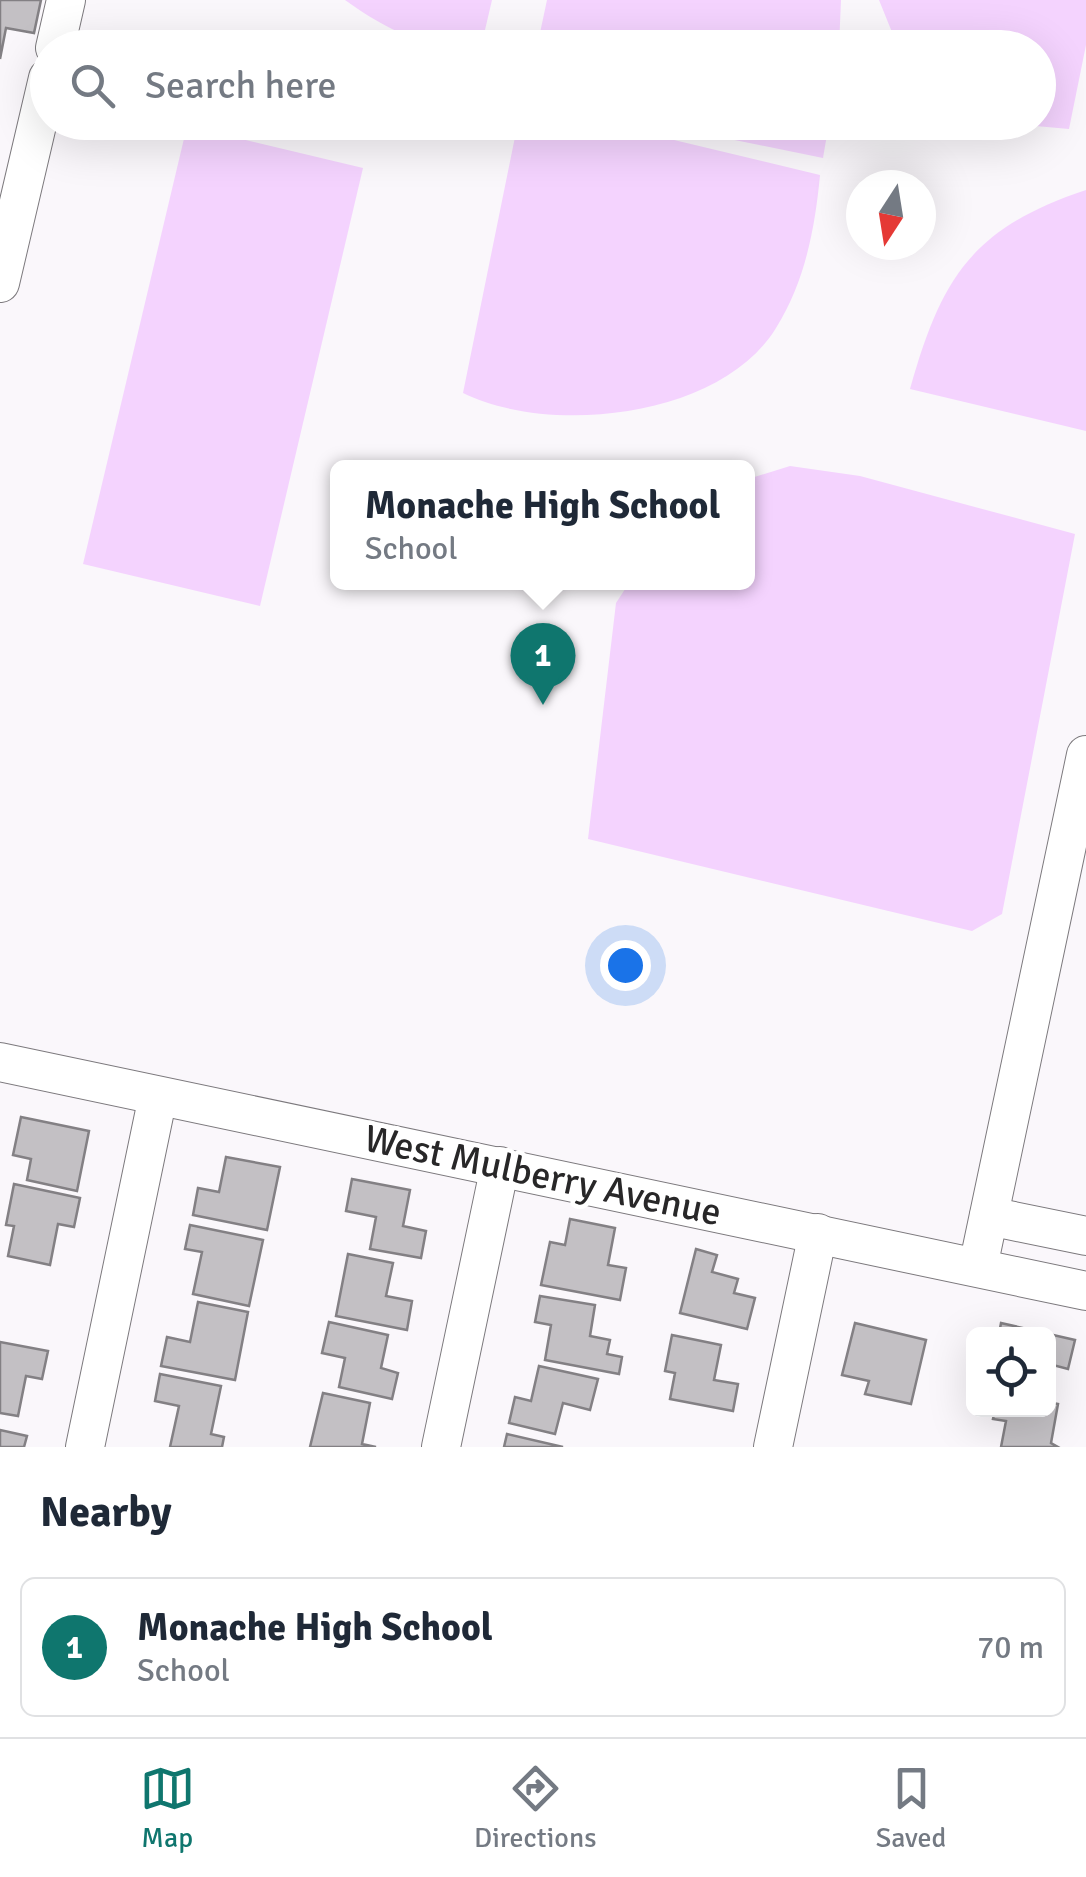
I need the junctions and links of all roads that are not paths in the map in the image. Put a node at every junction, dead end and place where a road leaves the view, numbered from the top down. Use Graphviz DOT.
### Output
graph roads {
  1 [pos="66,0"];
  2 [pos="58,30"];
  3 [pos="33,140"];
  4 [pos="0,283"];
  5 [pos="1086,755"];
  6 [pos="0,1062"];
  7 [pos="158,1096"];
  8 [pos="500,1166"];
  9 [pos="989,1216"];
  10 [pos="818,1232"];
  11 [pos="1086,1236"];
  12 [pos="978,1267"];
  13 [pos="1086,1291"];
  14 [pos="85,1447"];
  15 [pos="441,1447"];
  16 [pos="773,1447"];
  1 -- 2 [label="street"];
  3 -- 4 [label="street"];
  5 -- 9 [label="street"];
  6 -- 7 [label="street, West Mulberry Avenue"];
  7 -- 8 [label="street, West Mulberry Avenue"];
  7 -- 14 [label="street"];
  8 -- 10 [label="street, West Mulberry Avenue"];
  8 -- 15 [label="street"];
  9 -- 11 [label="street"];
  9 -- 12 [label="street"];
  10 -- 12 [label="street, West Mulberry Avenue"];
  10 -- 16 [label="street"];
  12 -- 13 [label="street, West Mulberry Avenue"];
}
